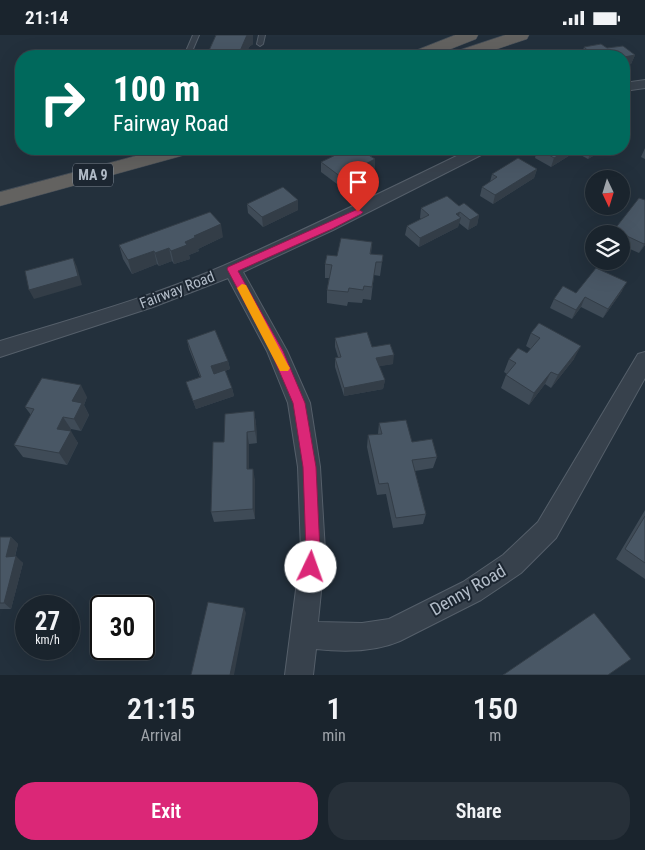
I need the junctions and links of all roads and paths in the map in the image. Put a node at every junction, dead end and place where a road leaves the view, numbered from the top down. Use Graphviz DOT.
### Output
graph roads {
  1 [pos="196,35"];
  2 [pos="262,35"];
  3 [pos="470,35"];
  4 [pos="521,35"];
  5 [pos="260,44"];
  6 [pos="190,50"];
  7 [pos="433,50"];
  8 [pos="477,50"];
  9 [pos="645,84"];
  10 [pos="630,86"];
  11 [pos="111,155"];
  12 [pos="163,155"];
  13 [pos="470,155"];
  14 [pos="0,184"];
  15 [pos="0,199"];
  16 [pos="232,269"];
  17 [pos="0,349"];
  18 [pos="645,360"];
  19 [pos="304,634"];
  20 [pos="299,675"];
  1 -- 6 [label="lane"];
  2 -- 5 [label="lane"];
  3 -- 7 [label="highway"];
  4 -- 8 [label="highway"];
  9 -- 10 [label="street"];
  11 -- 14 [label="highway, MA 9"];
  12 -- 15 [label="highway, MA 9"];
  13 -- 16 [label="street, Fairway Road"];
  16 -- 17 [label="street, Fairway Road"];
  16 -- 19 [label="street"];
  18 -- 19 [label="street, Denny Road"];
  19 -- 20 [label="street"];
}
